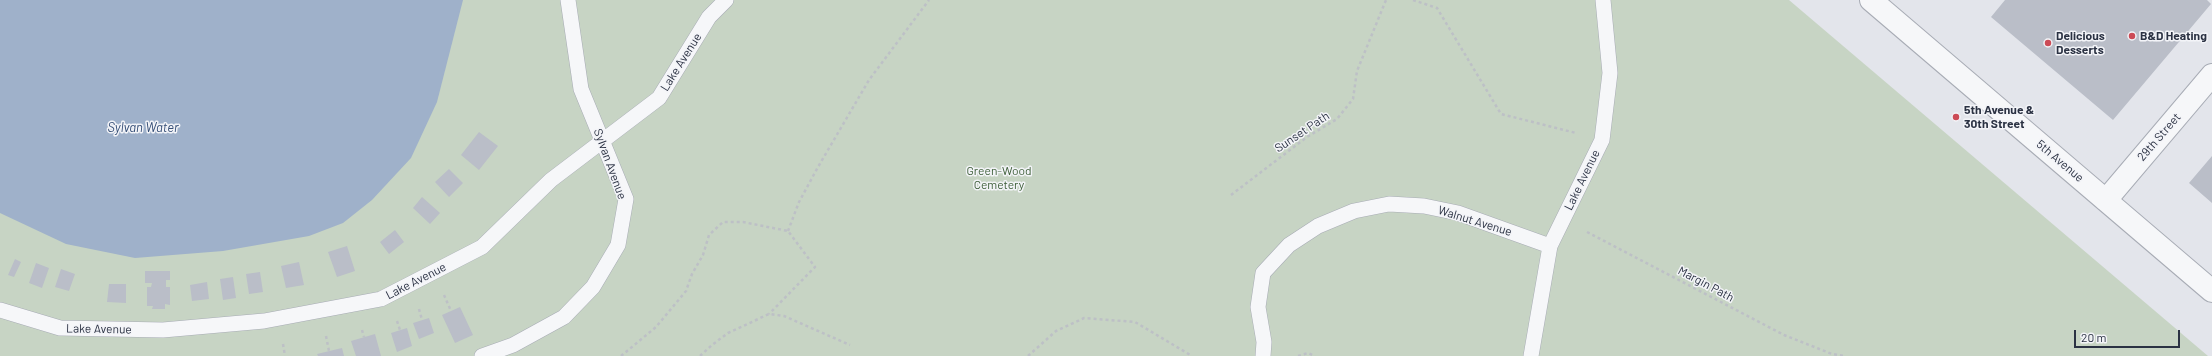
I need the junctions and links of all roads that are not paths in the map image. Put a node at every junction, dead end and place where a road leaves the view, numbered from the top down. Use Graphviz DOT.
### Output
graph roads {
  1 [pos="568,0"];
  2 [pos="726,0"];
  3 [pos="1603,0"];
  4 [pos="1871,0"];
  5 [pos="2212,75"];
  6 [pos="603,141"];
  7 [pos="2106,200"];
  8 [pos="1550,246"];
  9 [pos="2212,291"];
  10 [pos="0,310"];
  11 [pos="482,356"];
  12 [pos="1263,356"];
  13 [pos="1531,356"];
  1 -- 6 [label="lane, Sylvan Avenue"];
  2 -- 6 [label="lane, Lake Avenue"];
  3 -- 8 [label="lane, Lake Avenue"];
  4 -- 7 [label="street, 5th Avenue"];
  5 -- 7 [label="street, 29th Street"];
  6 -- 10 [label="lane, Lake Avenue"];
  6 -- 11 [label="lane, Sylvan Avenue"];
  7 -- 9 [label="street, 5th Avenue"];
  8 -- 12 [label="lane, Walnut Avenue"];
  8 -- 13 [label="lane, Lake Avenue"];
}
